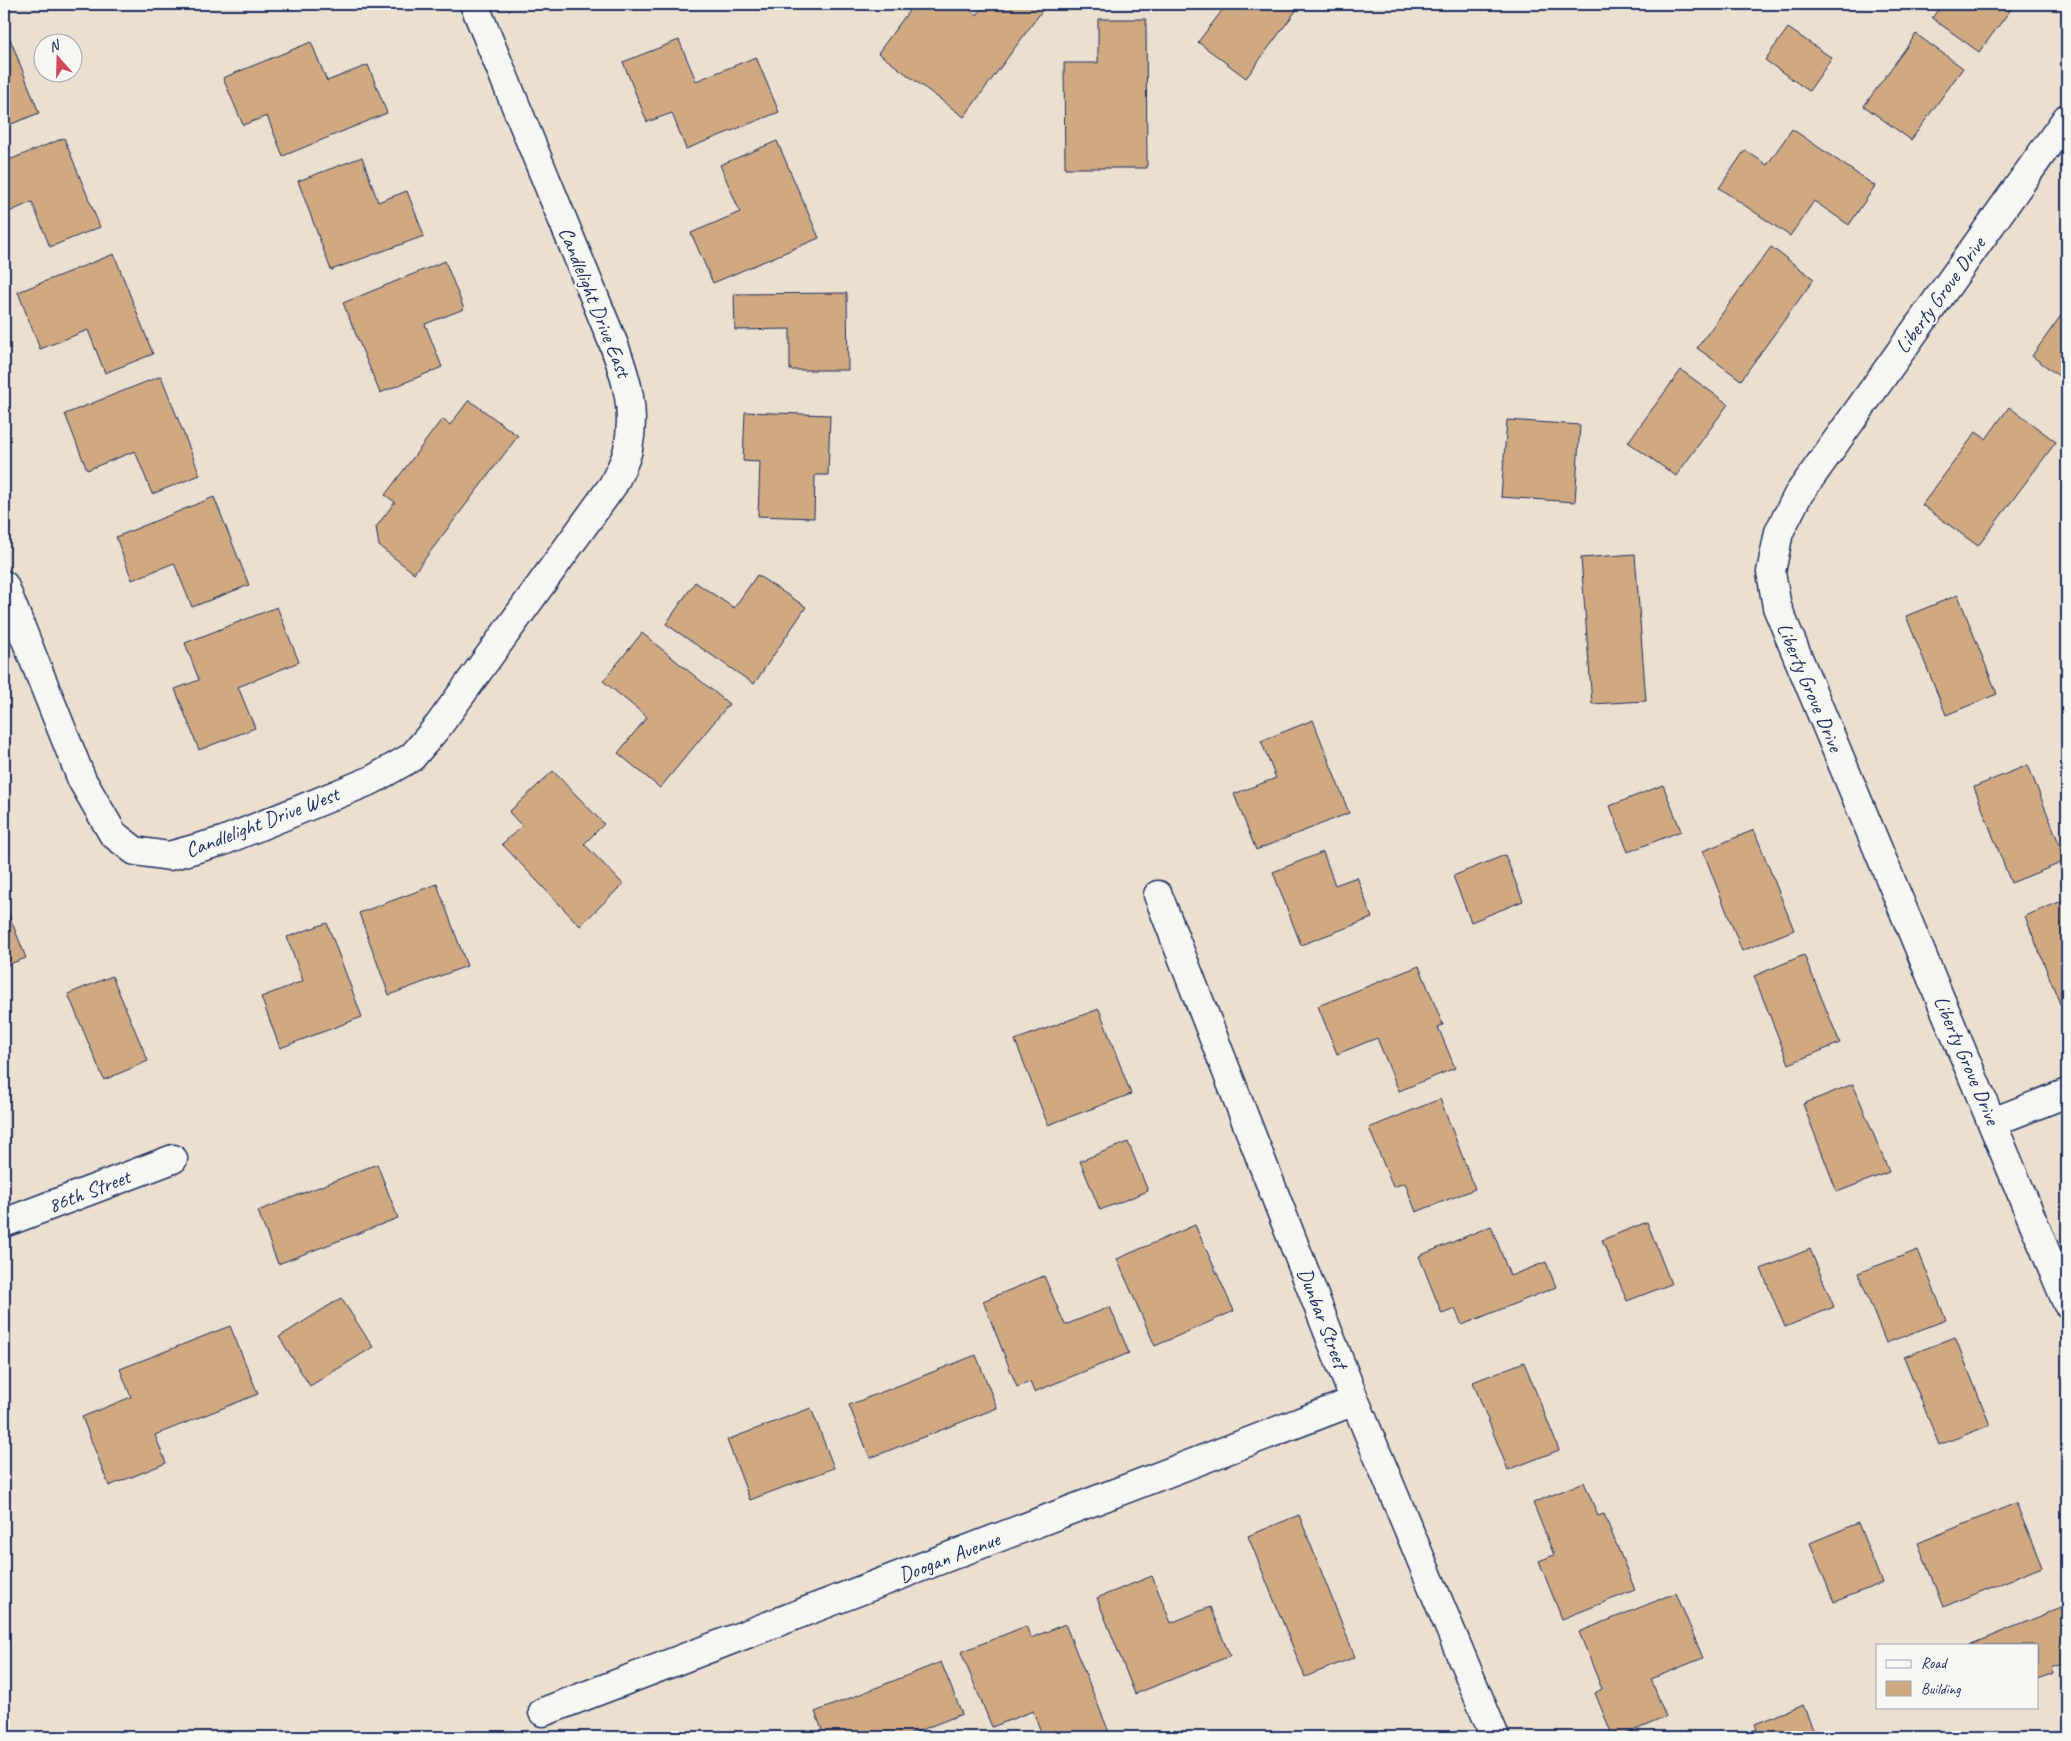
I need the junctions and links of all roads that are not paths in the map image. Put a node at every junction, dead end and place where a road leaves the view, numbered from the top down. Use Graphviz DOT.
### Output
graph roads {
  1 [pos="474,4"];
  2 [pos="2067,118"];
  3 [pos="4,585"];
  4 [pos="412,757"];
  5 [pos="1158,895"];
  6 [pos="2067,1093"];
  7 [pos="1993,1122"];
  8 [pos="173,1158"];
  9 [pos="4,1223"];
  10 [pos="2067,1303"];
  11 [pos="1355,1401"];
  12 [pos="543,1712"];
  13 [pos="1495,1737"];
  1 -- 4 [label="street, Candlelight Drive East"];
  2 -- 7 [label="street, Liberty Grove Drive"];
  3 -- 4 [label="street, Candlelight Drive West"];
  5 -- 11 [label="street, Dunbar Street"];
  6 -- 7 [label="street"];
  7 -- 10 [label="street, Liberty Grove Drive"];
  8 -- 9 [label="street, 86th Street"];
  11 -- 12 [label="street, Doogan Avenue"];
  11 -- 13 [label="street, Dunbar Street"];
}
